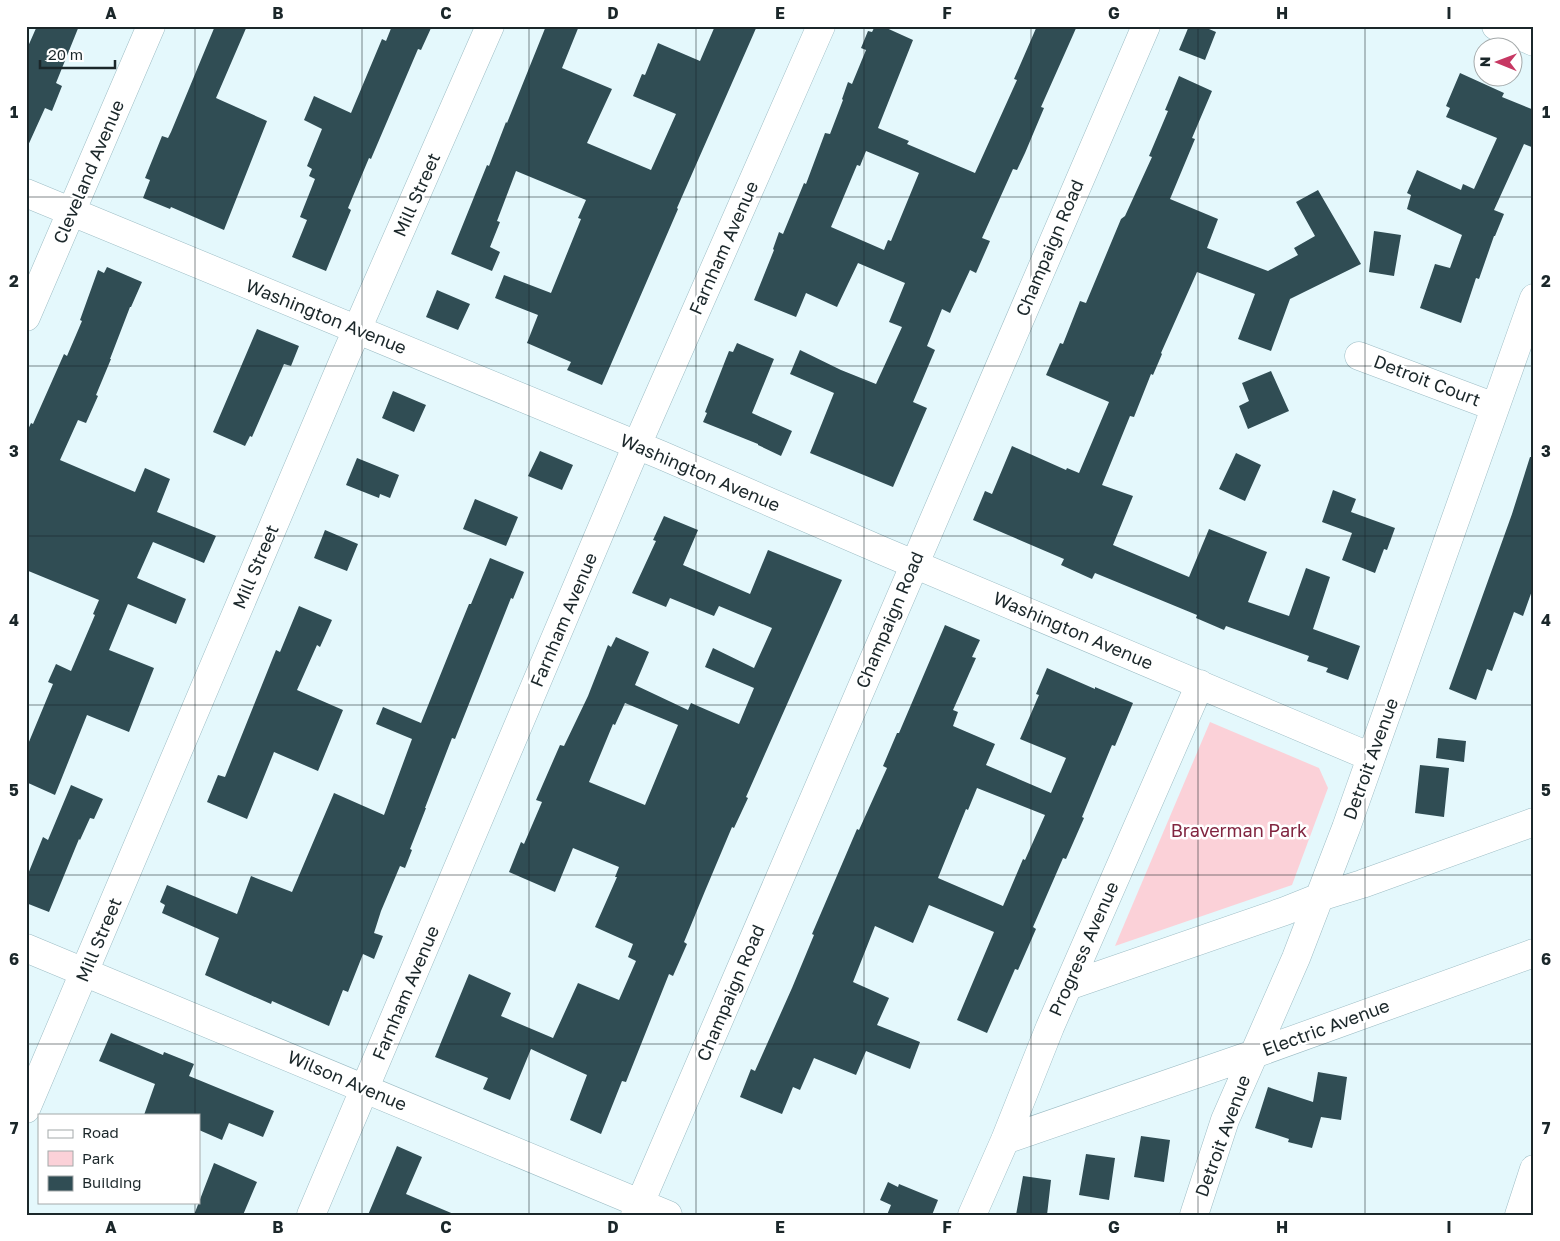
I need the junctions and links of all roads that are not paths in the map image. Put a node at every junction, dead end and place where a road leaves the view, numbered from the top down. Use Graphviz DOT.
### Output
graph roads {
  1 [pos="151,26"];
  2 [pos="490,26"];
  3 [pos="821,26"];
  4 [pos="1146,26"];
  5 [pos="1496,26"];
  6 [pos="1534,42"];
  7 [pos="26,193"];
  8 [pos="72,212"];
  9 [pos="1534,298"];
  10 [pos="26,317"];
  11 [pos="358,330"];
  12 [pos="1359,356"];
  13 [pos="1495,407"];
  14 [pos="637,445"];
  15 [pos="914,564"];
  16 [pos="1200,684"];
  17 [pos="1371,757"];
  18 [pos="1534,822"];
  19 [pos="1320,896"];
  20 [pos="26,948"];
  21 [pos="1534,953"];
  22 [pos="85,973"];
  23 [pos="1068,986"];
  24 [pos="1254,1054"];
  25 [pos="365,1088"];
  26 [pos="26,1109"];
  27 [pos="1005,1140"];
  28 [pos="1534,1170"];
  29 [pos="638,1209"];
  30 [pos="311,1215"];
  31 [pos="668,1215"];
  32 [pos="972,1215"];
  33 [pos="1194,1215"];
  34 [pos="1519,1215"];
  1 -- 8 [label="street, Cleveland Avenue"];
  2 -- 11 [label="street, Mill Street"];
  3 -- 14 [label="street, Farnham Avenue"];
  4 -- 15 [label="street, Champaign Road"];
  5 -- 6 [label="street"];
  7 -- 8 [label="street, Washington Avenue"];
  8 -- 10 [label="street, Cleveland Avenue"];
  8 -- 11 [label="street, Washington Avenue"];
  9 -- 13 [label="street, Detroit Avenue"];
  11 -- 14 [label="street, Washington Avenue"];
  11 -- 22 [label="street, Mill Street"];
  12 -- 13 [label="street, Detroit Court"];
  13 -- 17 [label="street, Detroit Avenue"];
  14 -- 15 [label="street, Washington Avenue"];
  14 -- 25 [label="street, Farnham Avenue"];
  15 -- 16 [label="street, Washington Avenue"];
  15 -- 29 [label="street, Champaign Road"];
  16 -- 17 [label="street, Washington Avenue"];
  16 -- 23 [label="street, Progress Avenue"];
  17 -- 19 [label="street, Detroit Avenue"];
  18 -- 19 [label="street"];
  19 -- 23 [label="street"];
  19 -- 24 [label="street, Detroit Avenue"];
  20 -- 22 [label="street, Wilson Avenue"];
  21 -- 24 [label="street, Electric Avenue"];
  22 -- 25 [label="street, Wilson Avenue"];
  22 -- 26 [label="street, Mill Street"];
  23 -- 27 [label="street, Progress Avenue"];
  24 -- 27 [label="street, Electric Avenue"];
  24 -- 33 [label="street, Detroit Avenue"];
  25 -- 29 [label="street, Wilson Avenue"];
  25 -- 30 [label="street, Farnham Avenue"];
  27 -- 32 [label="street, Progress Avenue"];
  28 -- 34 [label="street"];
  29 -- 31 [label="street, Wilson Avenue"];
}
